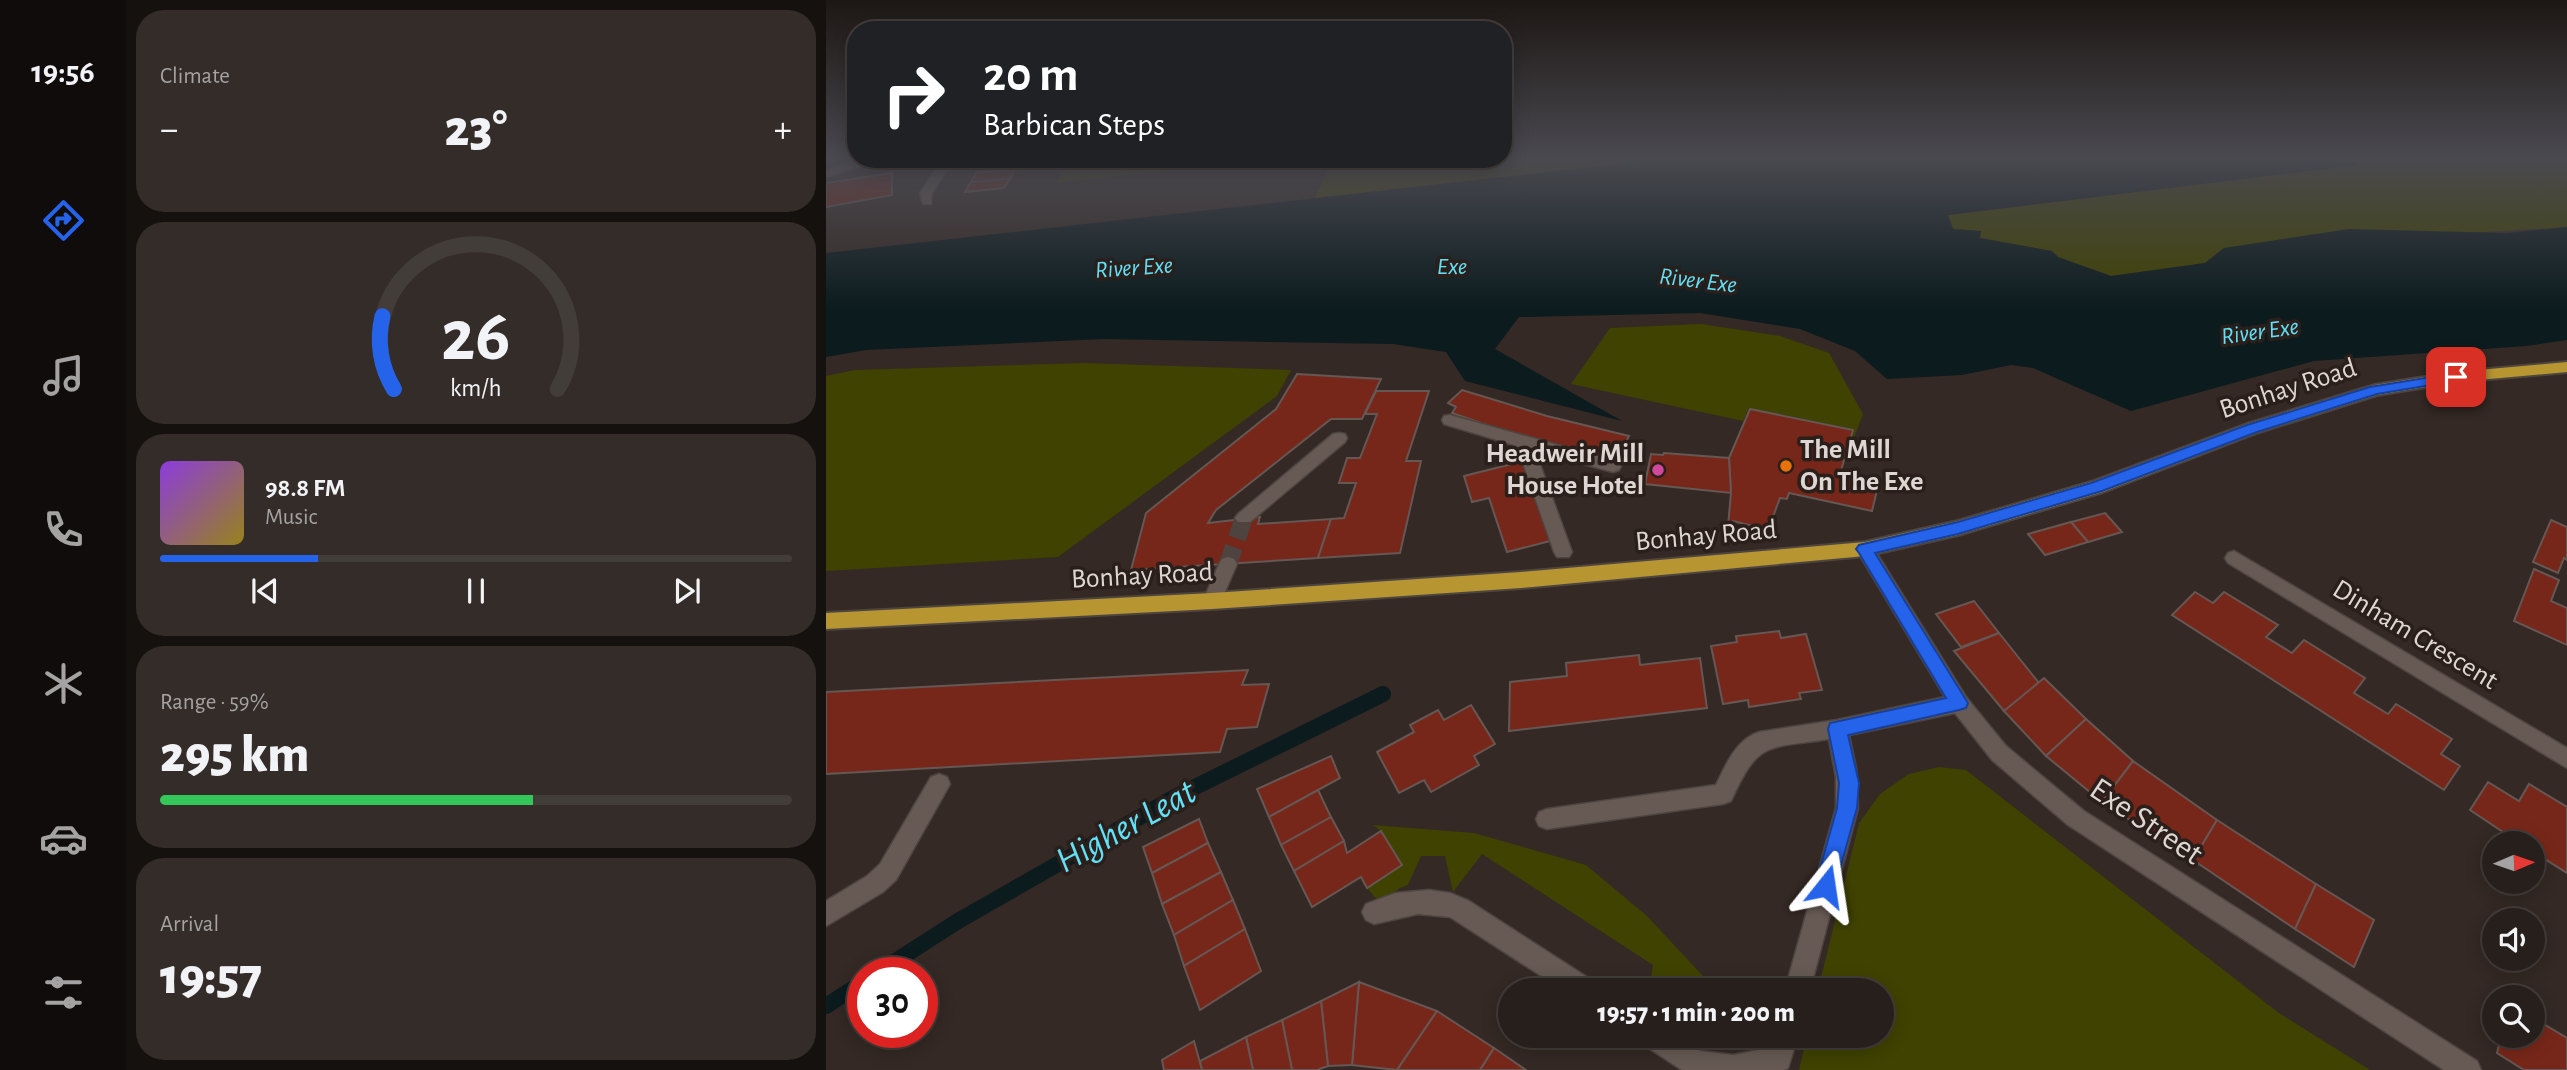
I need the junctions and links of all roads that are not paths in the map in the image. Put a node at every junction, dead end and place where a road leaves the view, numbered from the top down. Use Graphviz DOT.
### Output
graph roads {
  1 [pos="2567,367"];
  2 [pos="1450,420"];
  3 [pos="1339,438"];
  4 [pos="1524,443"];
  5 [pos="1613,466"];
  6 [pos="1244,518"];
  7 [pos="1864,549"];
  8 [pos="1563,552"];
  9 [pos="2234,558"];
  10 [pos="1228,564"];
  11 [pos="1212,601"];
  12 [pos="826,621"];
  13 [pos="1959,703"];
  14 [pos="1837,729"];
  15 [pos="2567,759"];
  16 [pos="939,784"];
  17 [pos="1547,819"];
  18 [pos="1374,912"];
  19 [pos="826,914"];
  20 [pos="1566,978"];
  21 [pos="1801,978"];
  22 [pos="1671,1048"];
  23 [pos="1782,1048"];
  24 [pos="2468,1070"];
  1 -- 7 [label="highway, Bonhay Road"];
  2 -- 4 [label="street"];
  3 -- 6 [label="street"];
  4 -- 5 [label="street"];
  4 -- 8 [label="street"];
  7 -- 11 [label="highway, Bonhay Road"];
  7 -- 13 [label="street, Exe Street"];
  9 -- 15 [label="street, Dinham Crescent"];
  10 -- 11 [label="street"];
  11 -- 12 [label="highway, Bonhay Road"];
  13 -- 14 [label="street"];
  13 -- 24 [label="street, Exe Street"];
  14 -- 17 [label="street"];
  14 -- 21 [label="street"];
  16 -- 19 [label="street"];
  18 -- 20 [label="street"];
  22 -- 23 [label="street"];
}
